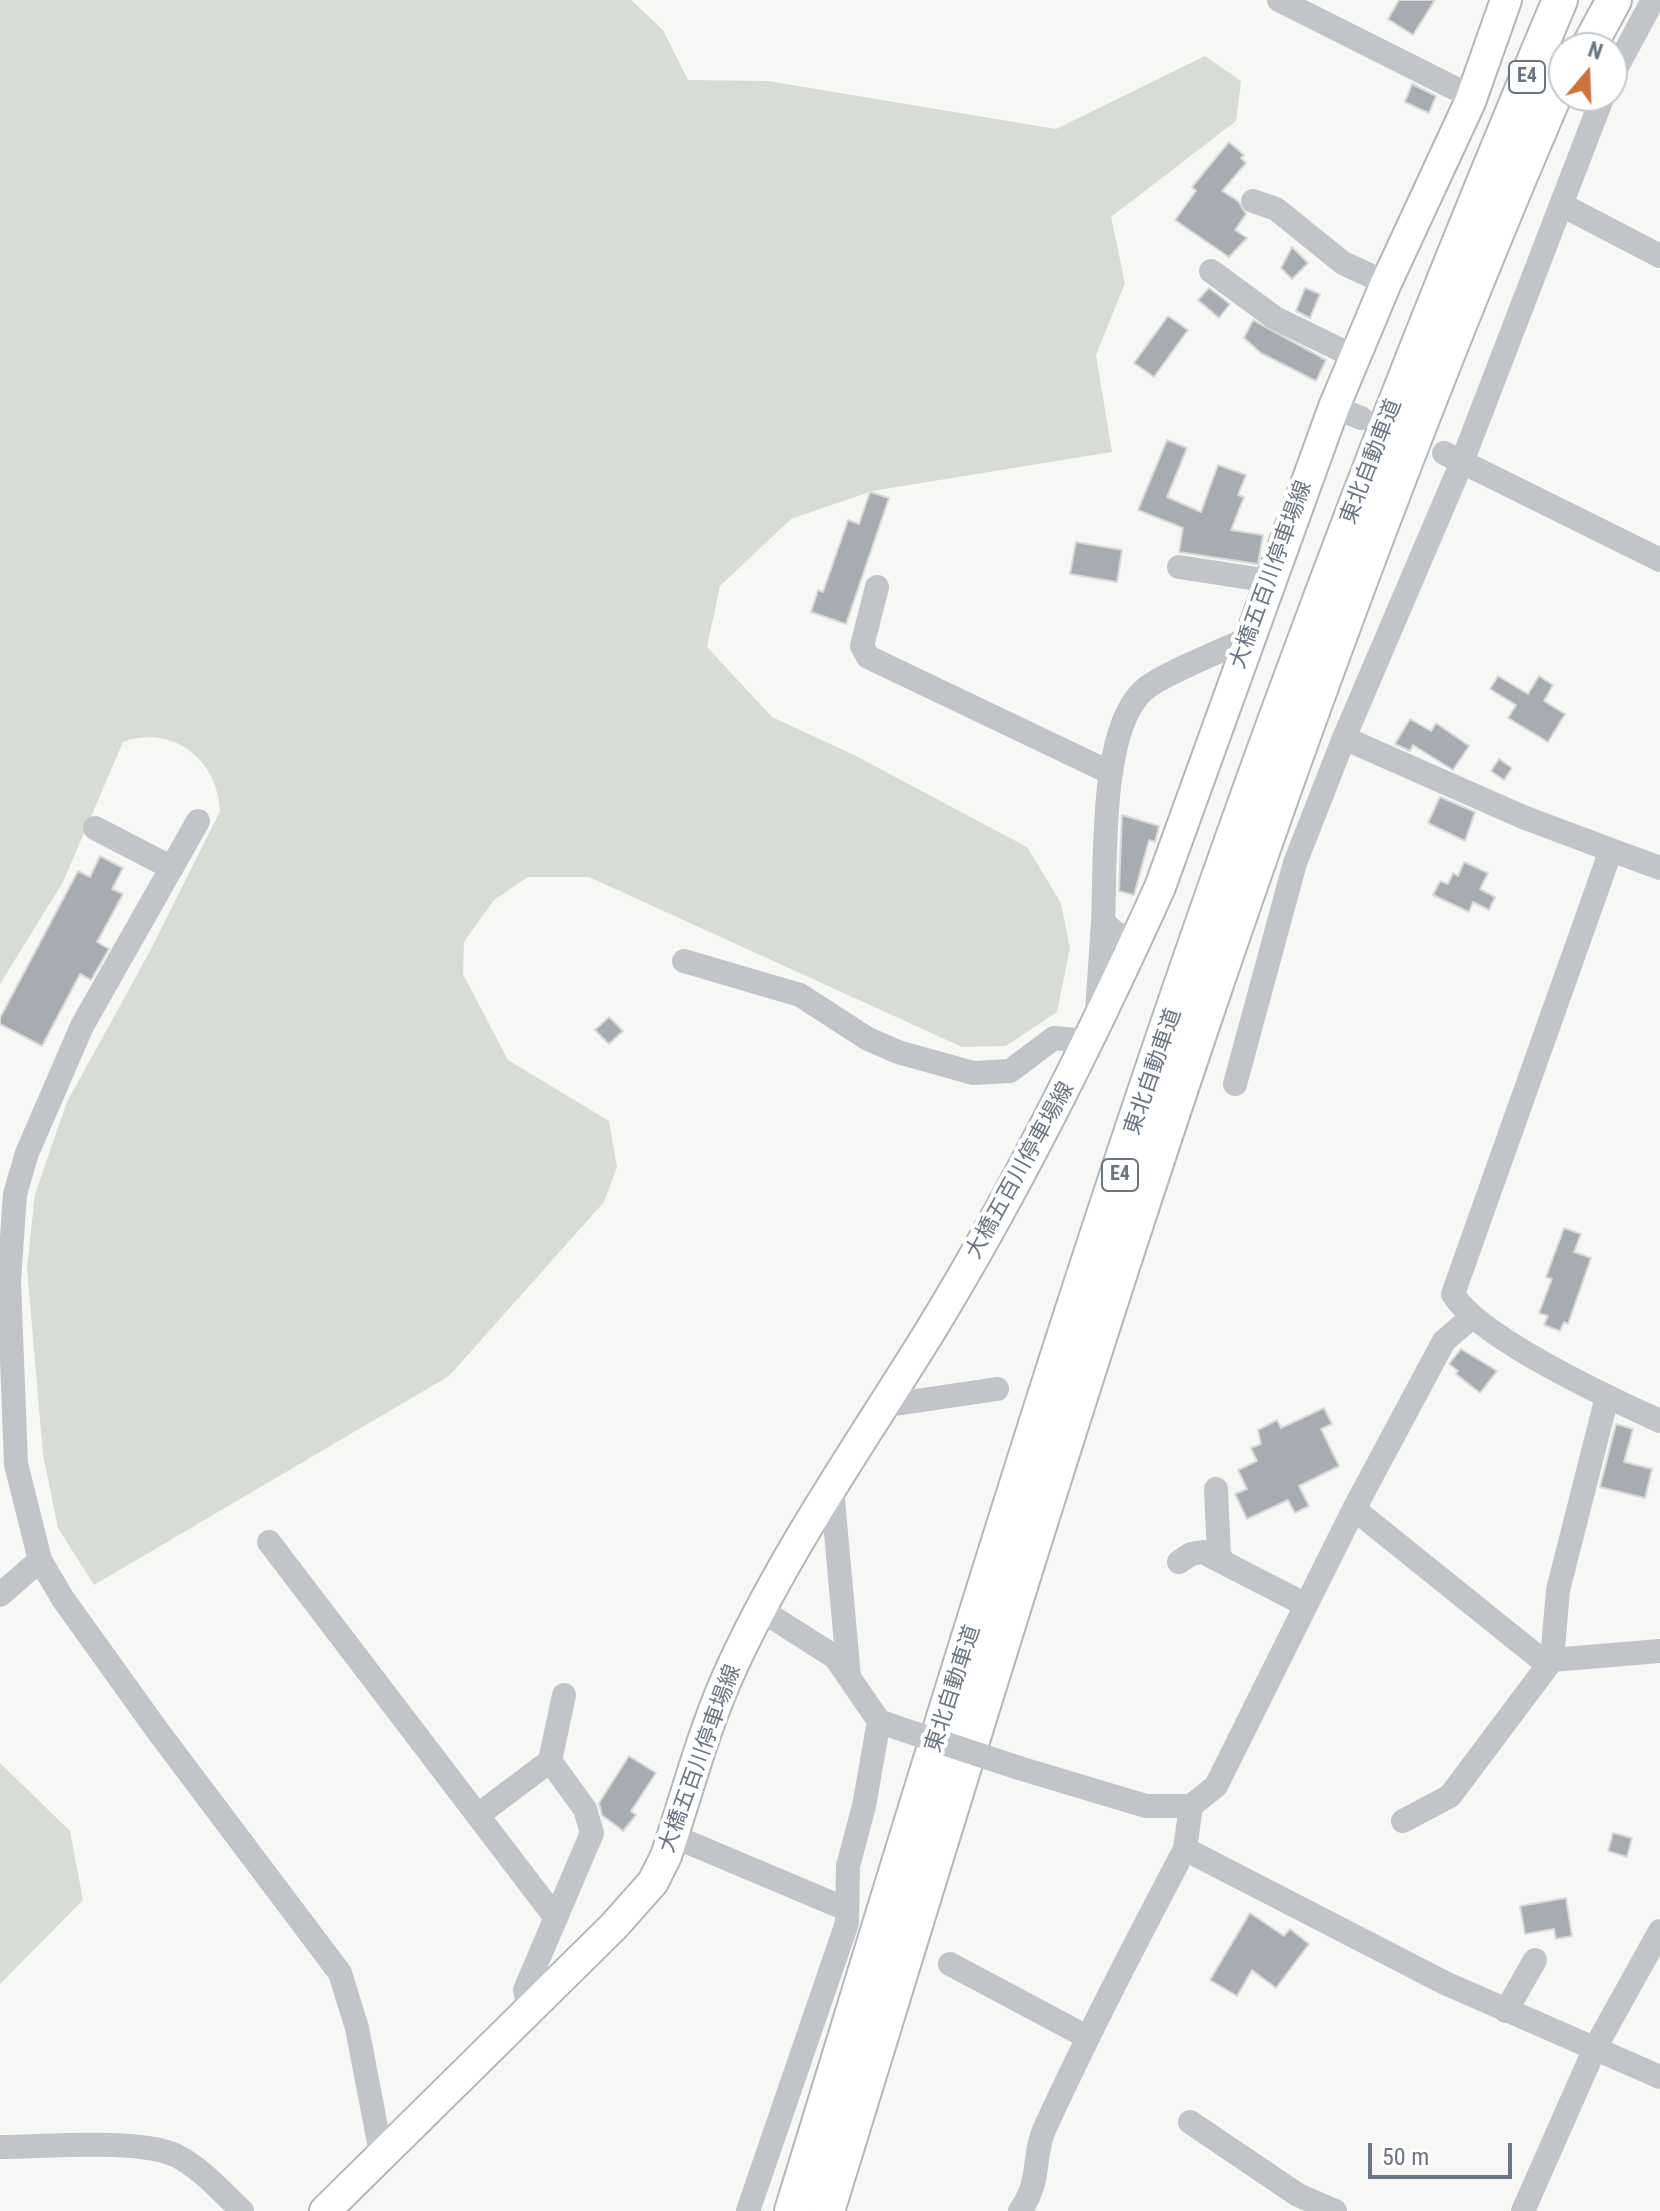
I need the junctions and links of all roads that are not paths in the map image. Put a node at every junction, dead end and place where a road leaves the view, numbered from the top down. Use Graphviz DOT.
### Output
graph roads {
  1 [pos="1279,0"];
  2 [pos="1506,0"];
  3 [pos="1549,0"];
  4 [pos="1560,0"];
  5 [pos="1596,0"];
  6 [pos="1614,0"];
  7 [pos="1653,0"];
  8 [pos="1582,32"];
  9 [pos="1597,32"];
  10 [pos="1628,46"];
  11 [pos="1472,97"];
  12 [pos="1548,98"];
  13 [pos="1548,112"];
  14 [pos="1597,112"];
  15 [pos="1509,160"];
  16 [pos="1253,201"];
  17 [pos="1562,205"];
  18 [pos="1660,256"];
  19 [pos="1211,271"];
  20 [pos="1386,283"];
  21 [pos="1355,357"];
  22 [pos="1453,457"];
  23 [pos="1660,560"];
  24 [pos="1179,567"];
  25 [pos="1270,581"];
  26 [pos="877,587"];
  27 [pos="1249,638"];
  28 [pos="1344,738"];
  29 [pos="1111,773"];
  30 [pos="198,821"];
  31 [pos="95,828"];
  32 [pos="1611,850"];
  33 [pos="172,868"];
  34 [pos="1660,868"];
  35 [pos="1103,922"];
  36 [pos="1135,942"];
  37 [pos="684,961"];
  38 [pos="1093,1034"];
  39 [pos="1235,1084"];
  40 [pos="1472,1317"];
  41 [pos="997,1389"];
  42 [pos="1607,1397"];
  43 [pos="882,1406"];
  44 [pos="1660,1421"];
  45 [pos="832,1489"];
  46 [pos="1216,1489"];
  47 [pos="1354,1509"];
  48 [pos="269,1542"];
  49 [pos="40,1560"];
  50 [pos="1179,1562"];
  51 [pos="1224,1563"];
  52 [pos="0,1595"];
  53 [pos="1306,1605"];
  54 [pos="761,1610"];
  55 [pos="1660,1651"];
  56 [pos="1550,1663"];
  57 [pos="849,1677"];
  58 [pos="564,1695"];
  59 [pos="887,1724"];
  60 [pos="550,1761"];
  61 [pos="1191,1806"];
  62 [pos="478,1815"];
  63 [pos="1403,1821"];
  64 [pos="673,1836"];
  65 [pos="1185,1849"];
  66 [pos="846,1909"];
  67 [pos="556,1918"];
  68 [pos="1660,1931"];
  69 [pos="1535,1960"];
  70 [pos="950,1964"];
  71 [pos="529,2010"];
  72 [pos="1506,2011"];
  73 [pos="1087,2037"];
  74 [pos="1595,2048"];
  75 [pos="1660,2077"];
  76 [pos="1190,2122"];
  77 [pos="0,2147"];
  78 [pos="382,2158"];
  79 [pos="242,2211"];
  80 [pos="325,2211"];
  81 [pos="748,2211"];
  82 [pos="792,2211"];
  83 [pos="827,2211"];
  84 [pos="1020,2211"];
  85 [pos="1335,2211"];
  86 [pos="1523,2211"];
  1 -- 11 [label="street"];
  2 -- 11 [label="main road, 大橋五百川停車場線"];
  3 -- 15 [label="highway"];
  4 -- 15 [label="highway, 東北自動車道 / E4"];
  5 -- 8 [label="highway, E4"];
  6 -- 9 [label="highway"];
  7 -- 10 [label="street"];
  11 -- 20 [label="main road, 大橋五百川停車場線"];
  12 -- 15 [label="highway, 東北自動車道 / E4"];
  13 -- 15 [label="highway"];
  14 -- 17 [label="street"];
  15 -- 82 [label="highway, 東北自動車道 / E4"];
  15 -- 83 [label="highway, 東北自動車道 / E4"];
  16 -- 20 [label="street"];
  17 -- 18 [label="street"];
  17 -- 22 [label="street"];
  19 -- 21 [label="street"];
  20 -- 21 [label="main road, 大橋五百川停車場線"];
  21 -- 25 [label="main road, 大橋五百川停車場線"];
  22 -- 23 [label="street"];
  22 -- 28 [label="street"];
  24 -- 25 [label="street"];
  25 -- 27 [label="main road, 大橋五百川停車場線"];
  26 -- 29 [label="street"];
  27 -- 29 [label="street"];
  27 -- 36 [label="main road, 大橋五百川停車場線"];
  28 -- 32 [label="street"];
  28 -- 39 [label="street"];
  29 -- 35 [label="street"];
  30 -- 33 [label="street"];
  31 -- 33 [label="street"];
  32 -- 34 [label="street"];
  32 -- 40 [label="street"];
  33 -- 49 [label="street"];
  35 -- 36 [label="street"];
  35 -- 38 [label="street"];
  36 -- 38 [label="main road, 大橋五百川停車場線"];
  37 -- 38 [label="street"];
  38 -- 43 [label="main road, 大橋五百川停車場線"];
  40 -- 42 [label="street"];
  40 -- 47 [label="street"];
  41 -- 43 [label="street"];
  42 -- 44 [label="street"];
  42 -- 56 [label="street"];
  43 -- 45 [label="main road, 大橋五百川停車場線"];
  45 -- 54 [label="main road, 大橋五百川停車場線"];
  45 -- 57 [label="street"];
  46 -- 51 [label="street"];
  47 -- 53 [label="street"];
  47 -- 56 [label="street"];
  48 -- 62 [label="street"];
  49 -- 52 [label="street"];
  49 -- 78 [label="street"];
  50 -- 51 [label="street"];
  51 -- 53 [label="street"];
  53 -- 61 [label="street"];
  54 -- 57 [label="street"];
  54 -- 64 [label="main road, 大橋五百川停車場線"];
  55 -- 56 [label="street"];
  56 -- 63 [label="street"];
  57 -- 59 [label="street"];
  58 -- 60 [label="street"];
  59 -- 61 [label="street, bridge"];
  59 -- 66 [label="street"];
  60 -- 62 [label="street"];
  60 -- 67 [label="street"];
  61 -- 65 [label="street"];
  62 -- 67 [label="street"];
  64 -- 66 [label="street"];
  64 -- 71 [label="main road, 大橋五百川停車場線"];
  65 -- 72 [label="street"];
  65 -- 73 [label="street"];
  66 -- 81 [label="street"];
  67 -- 71 [label="street"];
  68 -- 74 [label="street"];
  69 -- 72 [label="street"];
  70 -- 73 [label="street"];
  71 -- 78 [label="main road, 大橋五百川停車場線"];
  72 -- 74 [label="street"];
  73 -- 84 [label="street"];
  74 -- 75 [label="street"];
  74 -- 86 [label="street"];
  76 -- 85 [label="street"];
  77 -- 79 [label="street"];
  78 -- 80 [label="main road, 大橋五百川停車場線"];
}
